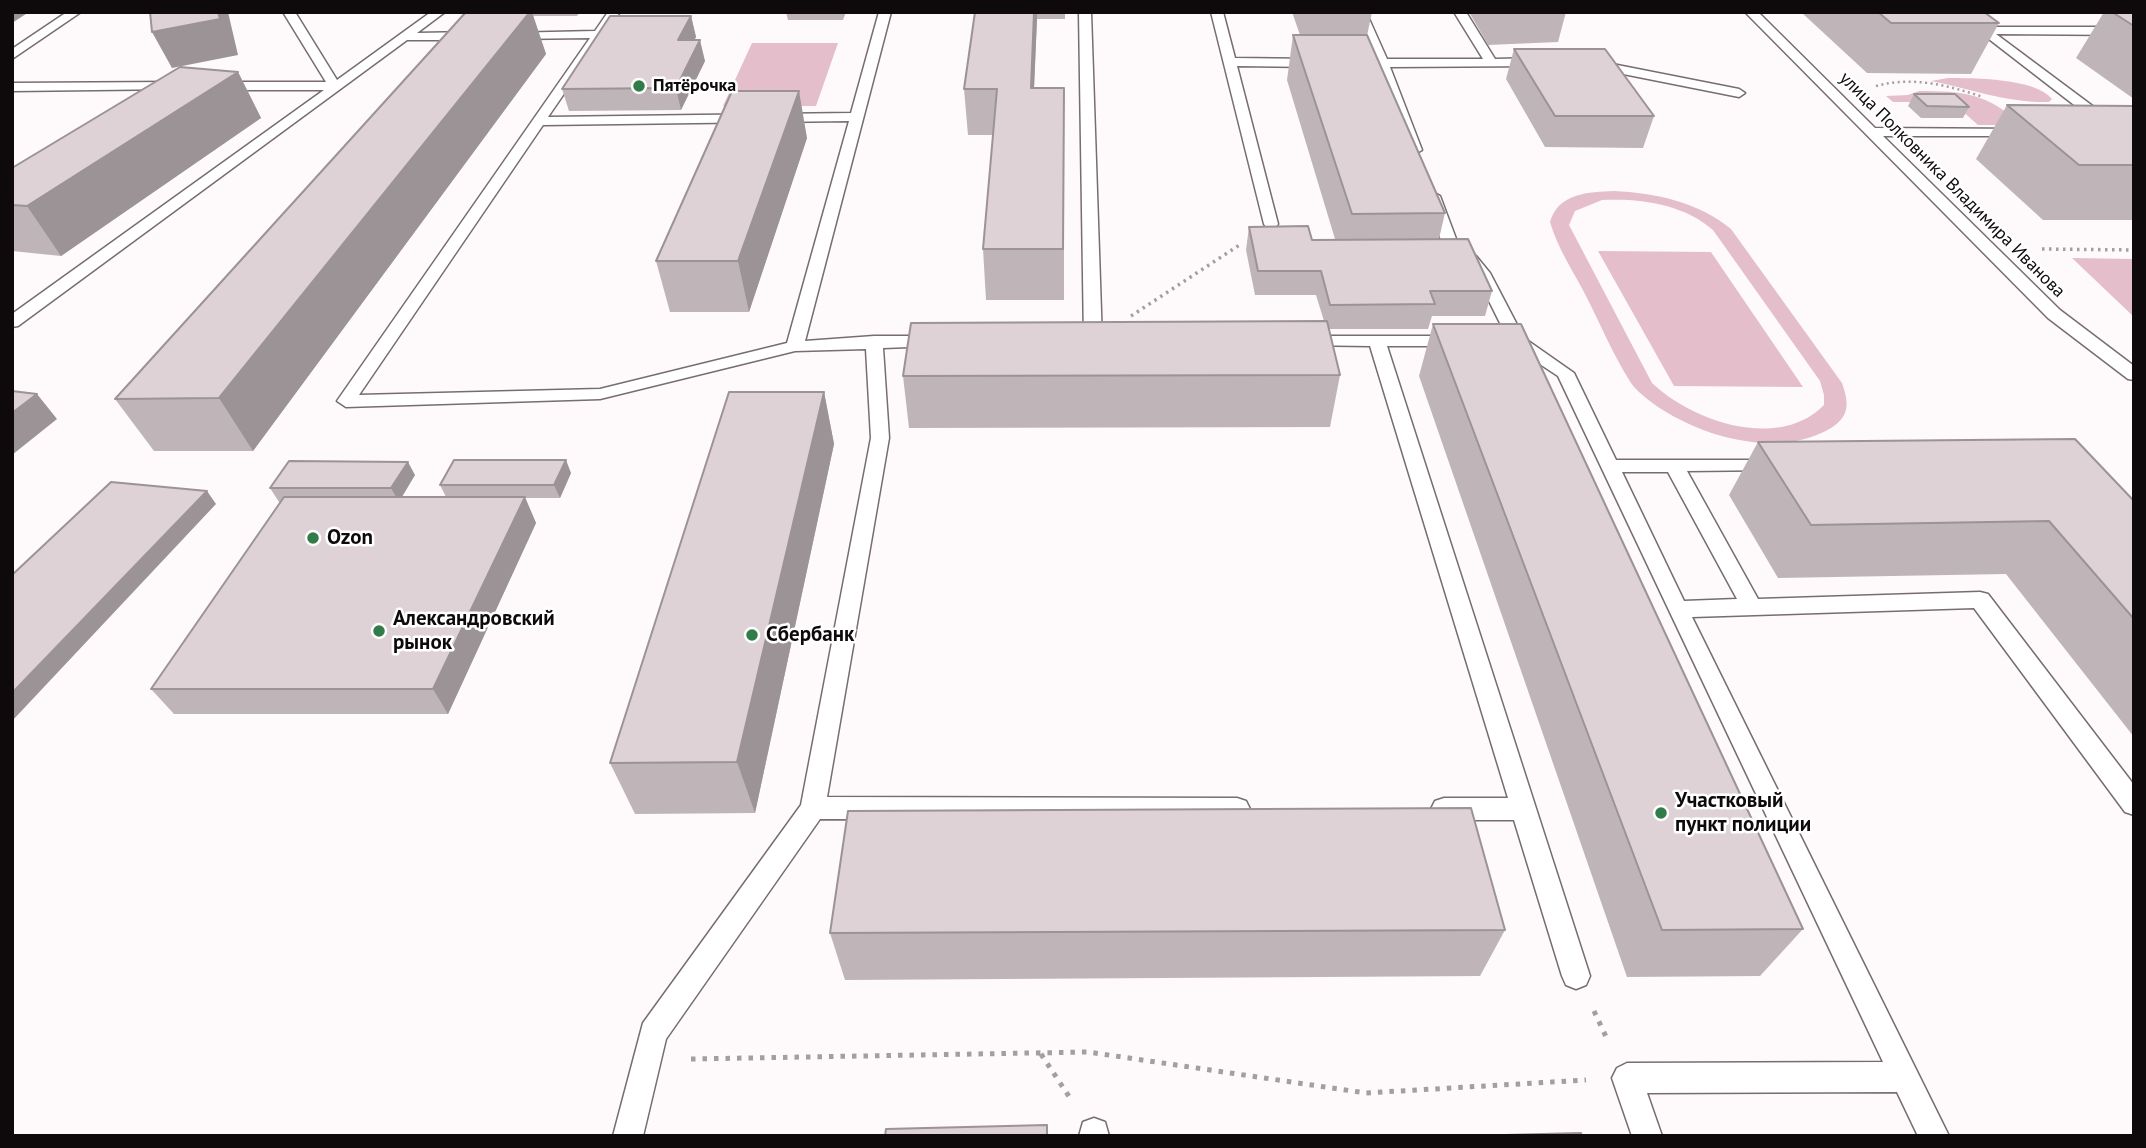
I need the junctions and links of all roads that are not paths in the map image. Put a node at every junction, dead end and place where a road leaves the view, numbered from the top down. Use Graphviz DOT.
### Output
graph roads {
  1 [pos="75,12"];
  2 [pos="289,12"];
  3 [pos="439,12"];
  4 [pos="614,12"];
  5 [pos="885,12"];
  6 [pos="1086,12"];
  7 [pos="1217,12"];
  8 [pos="1360,12"];
  9 [pos="1460,12"];
  10 [pos="1751,12"];
  11 [pos="1960,12"];
  12 [pos="1984,30"];
  13 [pos="2134,31"];
  14 [pos="598,34"];
  15 [pos="487,36"];
  16 [pos="501,36"];
  17 [pos="404,37"];
  18 [pos="12,55"];
  19 [pos="1230,62"];
  20 [pos="1491,62"];
  21 [pos="1549,62"];
  22 [pos="1328,63"];
  23 [pos="1355,63"];
  24 [pos="1383,63"];
  25 [pos="1576,63"];
  26 [pos="335,86"];
  27 [pos="12,87"];
  28 [pos="1739,93"];
  29 [pos="857,117"];
  30 [pos="538,121"];
  31 [pos="1871,132"];
  32 [pos="2036,132"];
  33 [pos="2092,132"];
  34 [pos="1271,224"];
  35 [pos="12,322"];
  36 [pos="874,341"];
  37 [pos="956,341"];
  38 [pos="1093,341"];
  39 [pos="1283,341"];
  40 [pos="1377,341"];
  41 [pos="1475,341"];
  42 [pos="795,346"];
  43 [pos="2133,375"];
  44 [pos="1796,463"];
  45 [pos="1674,465"];
  46 [pos="1609,466"];
  47 [pos="1751,607"];
  48 [pos="1676,609"];
  49 [pos="2134,804"];
  50 [pos="813,808"];
  51 [pos="1258,809"];
  52 [pos="1425,809"];
  53 [pos="1522,809"];
  54 [pos="1576,976"];
  55 [pos="1906,1077"];
  56 [pos="628,1136"];
  57 [pos="1647,1136"];
  58 [pos="1934,1136"];
  1 -- 18 [label="lane"];
  2 -- 26 [label="lane"];
  3 -- 17 [label="lane"];
  4 -- 14 [label="lane"];
  5 -- 29 [label="lane"];
  6 -- 38 [label="lane"];
  7 -- 19 [label="lane"];
  8 -- 24 [label="lane"];
  9 -- 20 [label="lane"];
  10 -- 31 [label="lane, улица Полковника Владимира Иванова"];
  11 -- 12 [label="lane"];
  12 -- 13 [label="lane"];
  12 -- 33 [label="lane"];
  14 -- 16 [label="lane"];
  14 -- 30 [label="lane"];
  15 -- 17 [label="lane"];
  17 -- 26 [label="lane"];
  19 -- 22 [label="lane"];
  19 -- 34 [label="lane"];
  20 -- 21 [label="lane"];
  20 -- 24 [label="lane"];
  23 -- 24 [label="lane"];
  24 -- 46 [label="lane"];
  25 -- 28 [label="lane"];
  26 -- 27 [label="lane"];
  26 -- 35 [label="lane"];
  29 -- 30 [label="lane"];
  29 -- 42 [label="lane"];
  30 -- 42 [label="lane"];
  31 -- 32 [label="lane"];
  31 -- 43 [label="lane, улица Полковника Владимира Иванова"];
  36 -- 37 [label="lane"];
  36 -- 42 [label="lane"];
  36 -- 50 [label="lane"];
  39 -- 40 [label="lane"];
  40 -- 41 [label="lane"];
  40 -- 53 [label="lane"];
  44 -- 45 [label="lane"];
  45 -- 46 [label="lane"];
  45 -- 47 [label="lane"];
  46 -- 48 [label="lane"];
  47 -- 48 [label="lane"];
  47 -- 49 [label="lane"];
  48 -- 55 [label="lane"];
  50 -- 51 [label="lane"];
  50 -- 56 [label="lane"];
  52 -- 53 [label="lane"];
  53 -- 54 [label="lane"];
  55 -- 57 [label="lane"];
  55 -- 58 [label="lane"];
}
